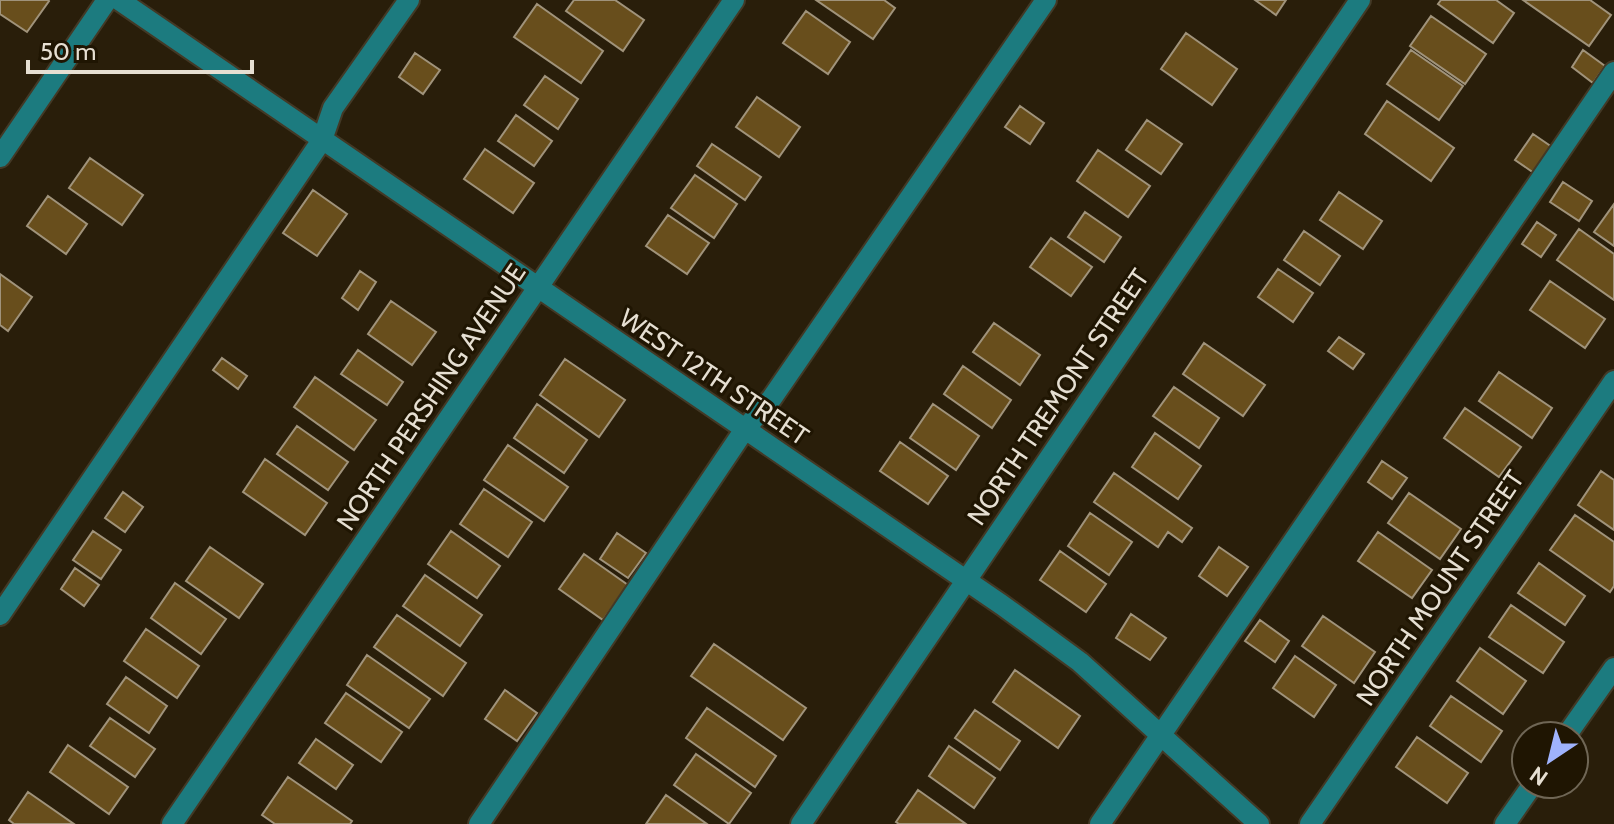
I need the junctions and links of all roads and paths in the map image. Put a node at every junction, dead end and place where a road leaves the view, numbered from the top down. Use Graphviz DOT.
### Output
graph roads {
  1 [pos="107,0"];
  2 [pos="119,0"];
  3 [pos="409,0"];
  4 [pos="734,0"];
  5 [pos="1046,0"];
  6 [pos="1360,0"];
  7 [pos="1614,72"];
  8 [pos="322,140"];
  9 [pos="0,157"];
  10 [pos="537,288"];
  11 [pos="1614,381"];
  12 [pos="745,429"];
  13 [pos="967,580"];
  14 [pos="0,615"];
  15 [pos="1614,668"];
  16 [pos="1577,720"];
  17 [pos="1162,734"];
  18 [pos="1522,800"];
  19 [pos="172,824"];
  20 [pos="479,824"];
  21 [pos="801,824"];
  22 [pos="1100,824"];
  23 [pos="1259,824"];
  24 [pos="1310,824"];
  25 [pos="1505,824"];
  1 -- 9 [label="street"];
  2 -- 8 [label="street, WEST 12TH STREET"];
  3 -- 8 [label="street"];
  4 -- 10 [label="street, NORTH PERSHING AVENUE"];
  5 -- 12 [label="street"];
  6 -- 13 [label="street, NORTH TREMONT STREET"];
  7 -- 17 [label="street"];
  8 -- 10 [label="street, WEST 12TH STREET"];
  8 -- 14 [label="street"];
  10 -- 12 [label="street, WEST 12TH STREET"];
  10 -- 19 [label="street, NORTH PERSHING AVENUE"];
  11 -- 24 [label="street, NORTH MOUNT STREET"];
  12 -- 13 [label="street, WEST 12TH STREET"];
  12 -- 20 [label="street"];
  13 -- 17 [label="street, WEST 12TH STREET"];
  13 -- 21 [label="street, NORTH TREMONT STREET"];
  15 -- 16 [label="street"];
  17 -- 22 [label="street"];
  17 -- 23 [label="street, WEST 12TH STREET"];
  18 -- 25 [label="street"];
}
